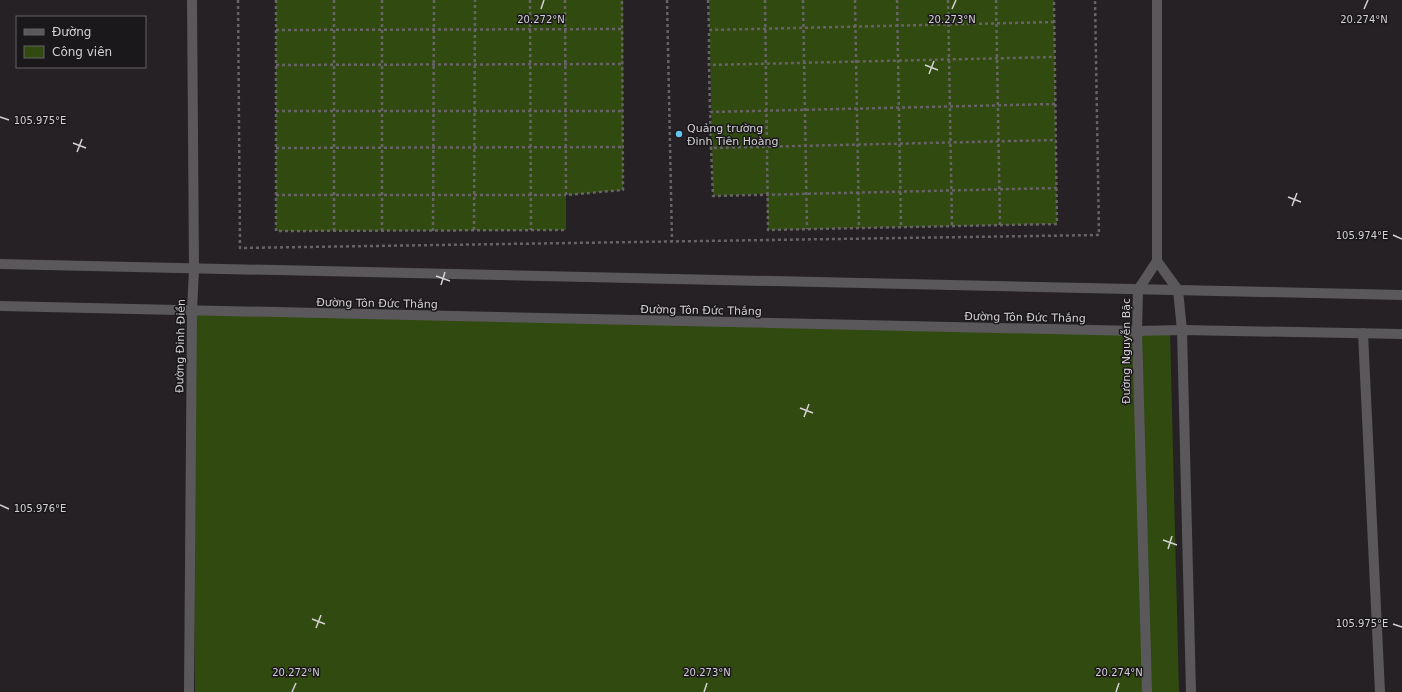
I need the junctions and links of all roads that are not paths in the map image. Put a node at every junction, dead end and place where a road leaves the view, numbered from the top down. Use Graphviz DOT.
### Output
graph roads {
  1 [pos="192,0"];
  2 [pos="1157,0"];
  3 [pos="1157,261"];
  4 [pos="0,264"];
  5 [pos="194,269"];
  6 [pos="1138,290"];
  7 [pos="1178,290"];
  8 [pos="1402,295"];
  9 [pos="0,306"];
  10 [pos="192,311"];
  11 [pos="1182,330"];
  12 [pos="1137,331"];
  13 [pos="1363,333"];
  14 [pos="1402,334"];
  15 [pos="189,692"];
  16 [pos="1147,692"];
  17 [pos="1191,692"];
  18 [pos="1380,692"];
  1 -- 5 [label="street, Đường Đinh Điền"];
  2 -- 3 [label="street"];
  3 -- 6 [label="street, Đường Nguyễn Bặc"];
  3 -- 7 [label="street"];
  4 -- 5 [label="street"];
  5 -- 6 [label="street"];
  5 -- 10 [label="street, Đường Đinh Điền"];
  6 -- 7 [label="street"];
  6 -- 12 [label="street, Đường Nguyễn Bặc"];
  7 -- 8 [label="street"];
  7 -- 11 [label="street"];
  9 -- 10 [label="street, Đường Tôn Đức Thắng"];
  10 -- 12 [label="street, Đường Tôn Đức Thắng"];
  10 -- 15 [label="street, Đường Đinh Điền"];
  11 -- 12 [label="street, Đường Tôn Đức Thắng"];
  11 -- 13 [label="street, Đường Tôn Đức Thắng"];
  11 -- 17 [label="street"];
  12 -- 16 [label="street, Đường Nguyễn Bặc"];
  13 -- 14 [label="street, Đường Tôn Đức Thắng"];
  13 -- 18 [label="street"];
}
